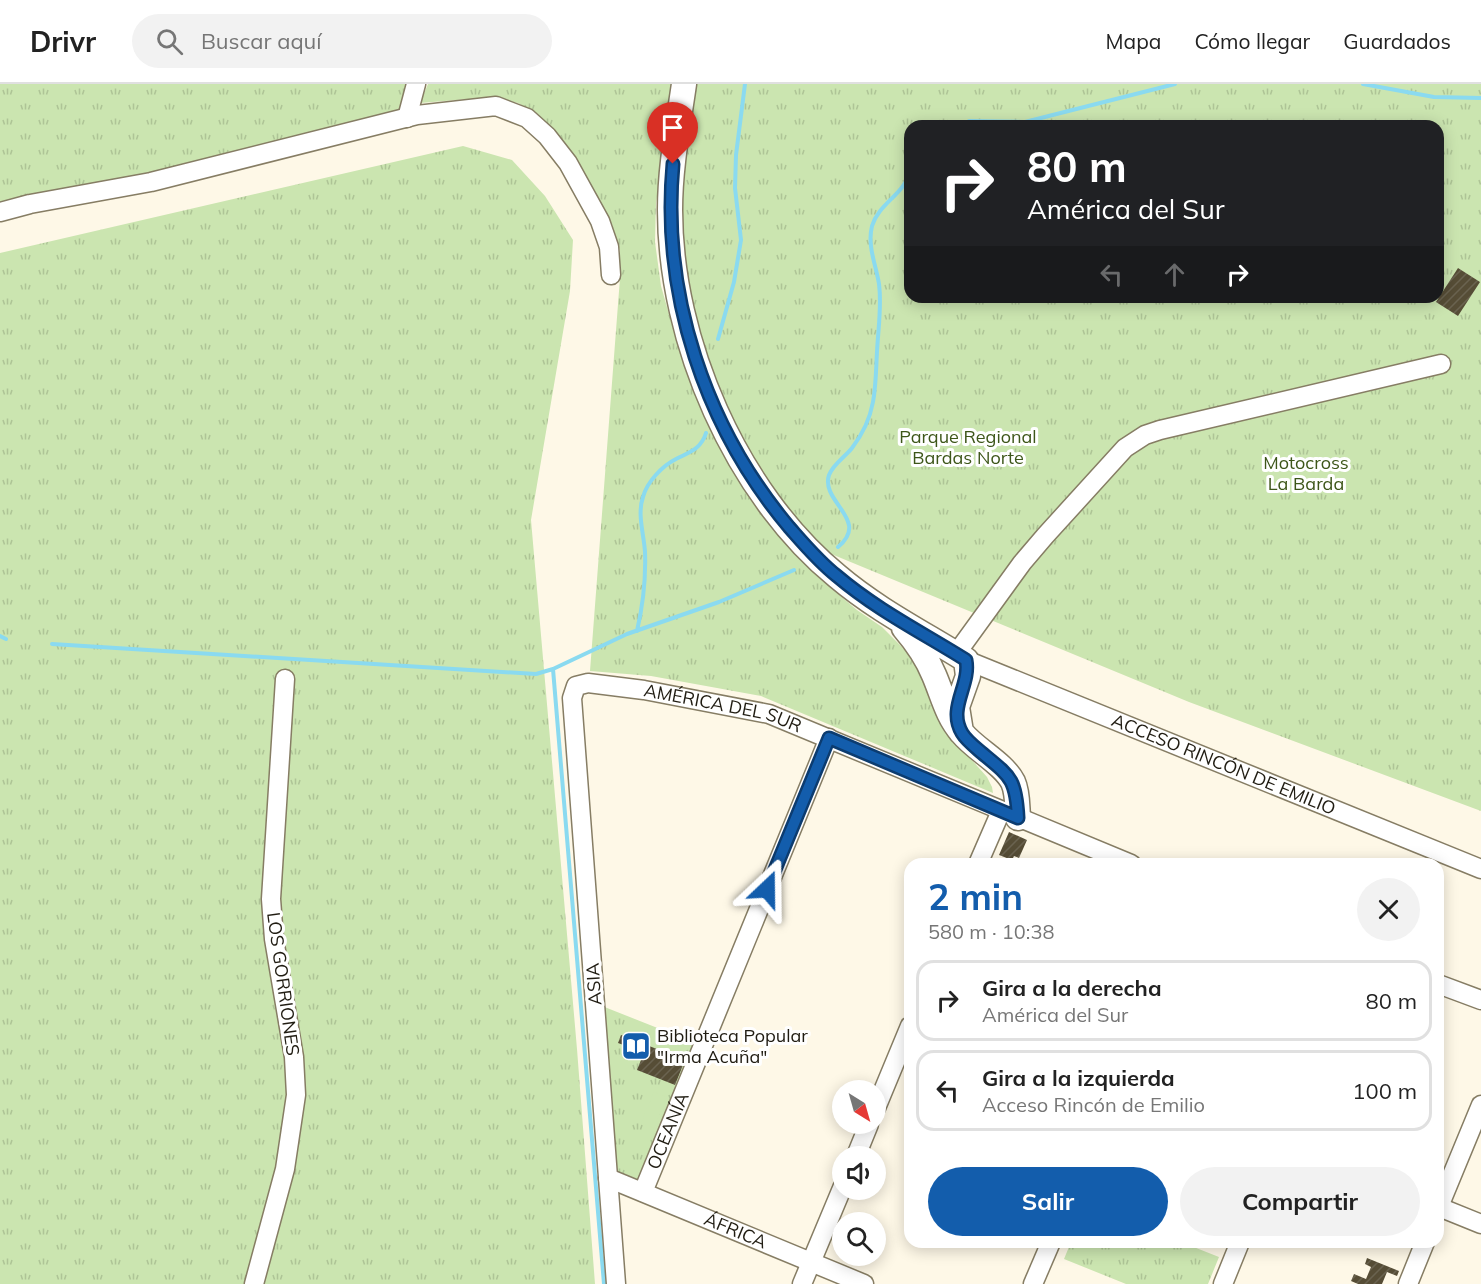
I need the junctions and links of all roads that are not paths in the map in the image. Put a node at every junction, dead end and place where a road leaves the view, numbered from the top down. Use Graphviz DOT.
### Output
graph roads {
  1 [pos="416,84"];
  2 [pos="684,84"];
  3 [pos="407,118"];
  4 [pos="0,212"];
  5 [pos="611,275"];
  6 [pos="1441,364"];
  7 [pos="897,619"];
  8 [pos="961,657"];
  9 [pos="285,679"];
  10 [pos="576,686"];
  11 [pos="961,732"];
  12 [pos="829,738"];
  13 [pos="1009,815"];
  14 [pos="982,858"];
  15 [pos="1116,858"];
  16 [pos="1481,869"];
  17 [pos="1444,986"];
  18 [pos="1481,1000"];
  19 [pos="904,1040"];
  20 [pos="886,1084"];
  21 [pos="1481,1105"];
  22 [pos="608,1178"];
  23 [pos="643,1192"];
  24 [pos="1444,1196"];
  25 [pos="837,1200"];
  26 [pos="1444,1210"];
  27 [pos="1481,1224"];
  28 [pos="1048,1248"];
  29 [pos="1238,1248"];
  30 [pos="1423,1248"];
  31 [pos="811,1262"];
  32 [pos="254,1284"];
  33 [pos="616,1284"];
  34 [pos="802,1284"];
  35 [pos="864,1284"];
  36 [pos="1033,1284"];
  37 [pos="1223,1284"];
  38 [pos="1408,1284"];
  1 -- 3 [label="street"];
  2 -- 7 [label="main road, ACCESO RINCÓN DE EMILIO"];
  3 -- 4 [label="street"];
  3 -- 5 [label="street"];
  6 -- 8 [label="street"];
  7 -- 8 [label="main road, ACCESO RINCÓN DE EMILIO"];
  7 -- 11 [label="main road, ACCESO RINCÓN DE EMILIO"];
  8 -- 11 [label="main road"];
  8 -- 16 [label="street, ACCESO RINCÓN DE EMILIO"];
  9 -- 32 [label="street, LOS GORRIONES"];
  10 -- 12 [label="street, AMÉRICA DEL SUR"];
  10 -- 22 [label="street, ASIA"];
  11 -- 13 [label="main road, ACCESO RINCÓN DE EMILIO"];
  12 -- 13 [label="street, AMÉRICA DEL SUR"];
  12 -- 23 [label="street, OCEANÍA"];
  13 -- 14 [label="street"];
  13 -- 15 [label="street, AMÉRICA DEL SUR"];
  17 -- 18 [label="street"];
  19 -- 20 [label="street"];
  21 -- 24 [label="street"];
  22 -- 23 [label="street, ÁFRICA"];
  22 -- 33 [label="street, ASIA"];
  23 -- 31 [label="street, ÁFRICA"];
  25 -- 31 [label="street"];
  26 -- 27 [label="street"];
  28 -- 36 [label="street"];
  29 -- 37 [label="street"];
  30 -- 38 [label="street"];
  31 -- 34 [label="street"];
  31 -- 35 [label="street, ÁFRICA"];
}
